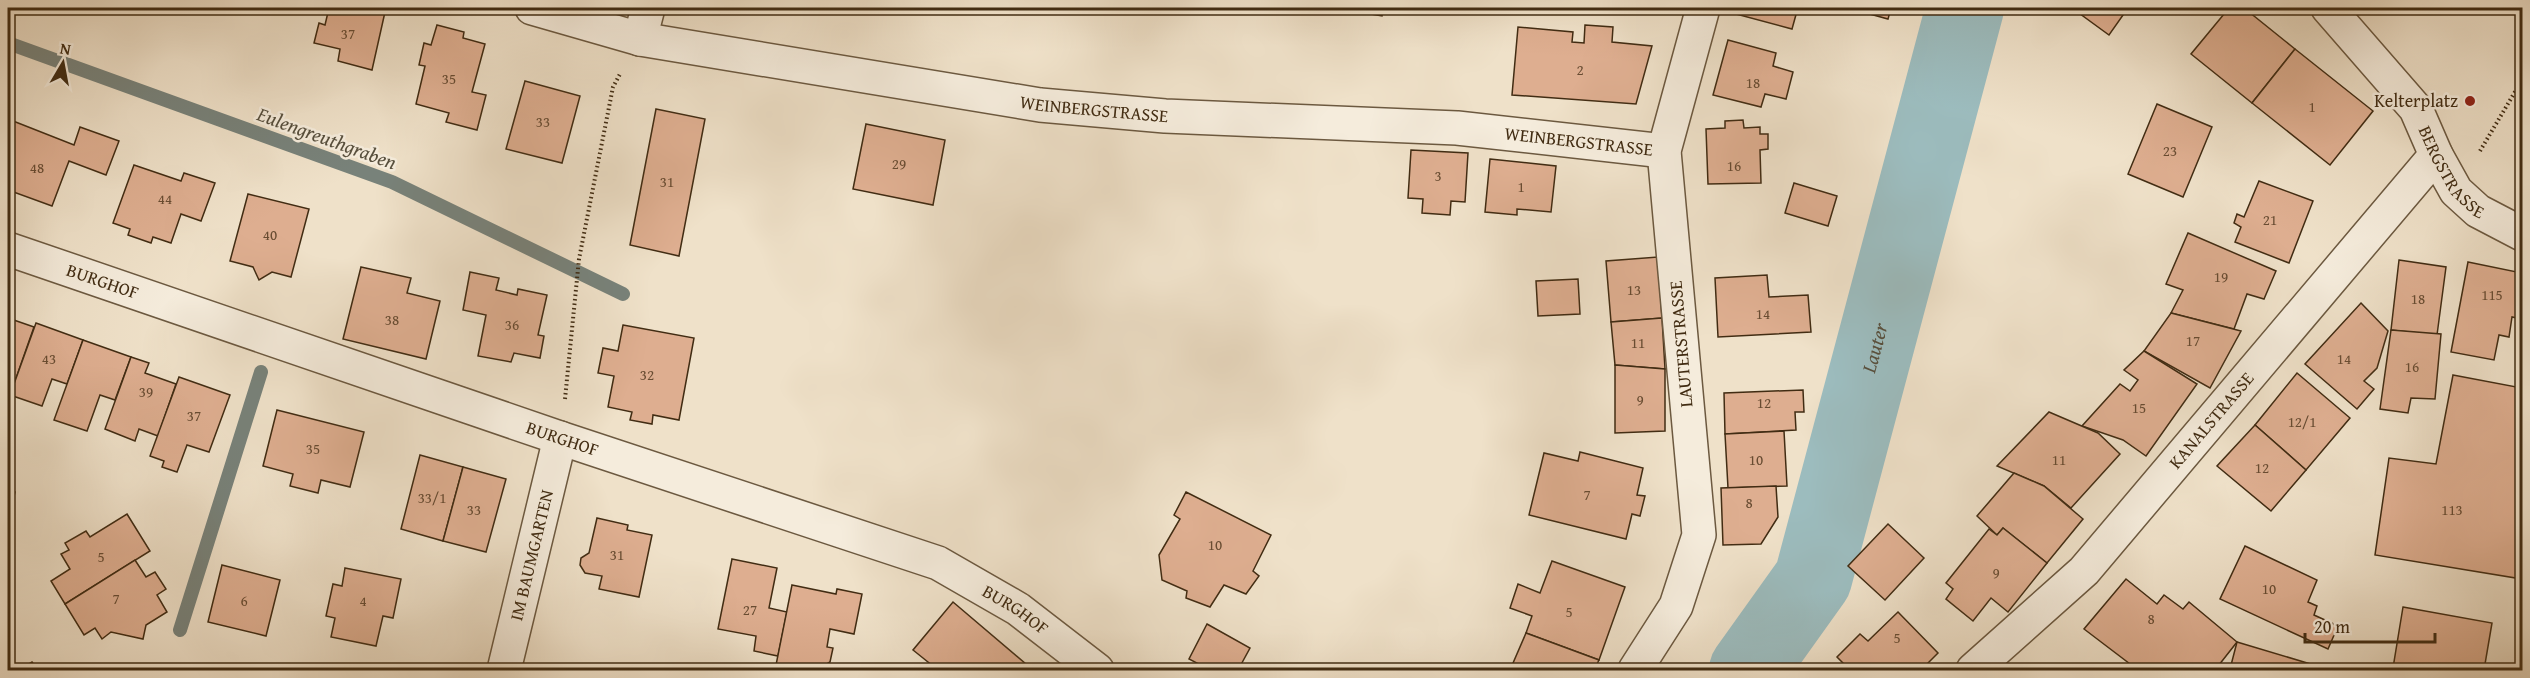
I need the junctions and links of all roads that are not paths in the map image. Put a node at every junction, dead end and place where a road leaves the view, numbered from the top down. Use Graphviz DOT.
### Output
graph roads {
  1 [pos="532,8"];
  2 [pos="648,8"];
  3 [pos="1703,8"];
  4 [pos="2329,8"];
  5 [pos="640,39"];
  6 [pos="1664,152"];
  7 [pos="2436,155"];
  8 [pos="2523,234"];
  9 [pos="8,249"];
  10 [pos="560,438"];
  11 [pos="504,670"];
  12 [pos="1097,670"];
  13 [pos="1635,670"];
  14 [pos="1973,670"];
  1 -- 5 [label="street, WEINBERGSTRASSE"];
  2 -- 5 [label="street"];
  3 -- 6 [label="street, LAUTERSTRASSE"];
  4 -- 7 [label="street, BERGSTRASSE"];
  5 -- 6 [label="street, WEINBERGSTRASSE"];
  6 -- 13 [label="street, LAUTERSTRASSE"];
  7 -- 8 [label="street, BERGSTRASSE"];
  7 -- 14 [label="street, KANALSTRASSE"];
  9 -- 10 [label="street, BURGHOF"];
  10 -- 11 [label="street, IM BAUMGARTEN"];
  10 -- 12 [label="street, BURGHOF"];
}
